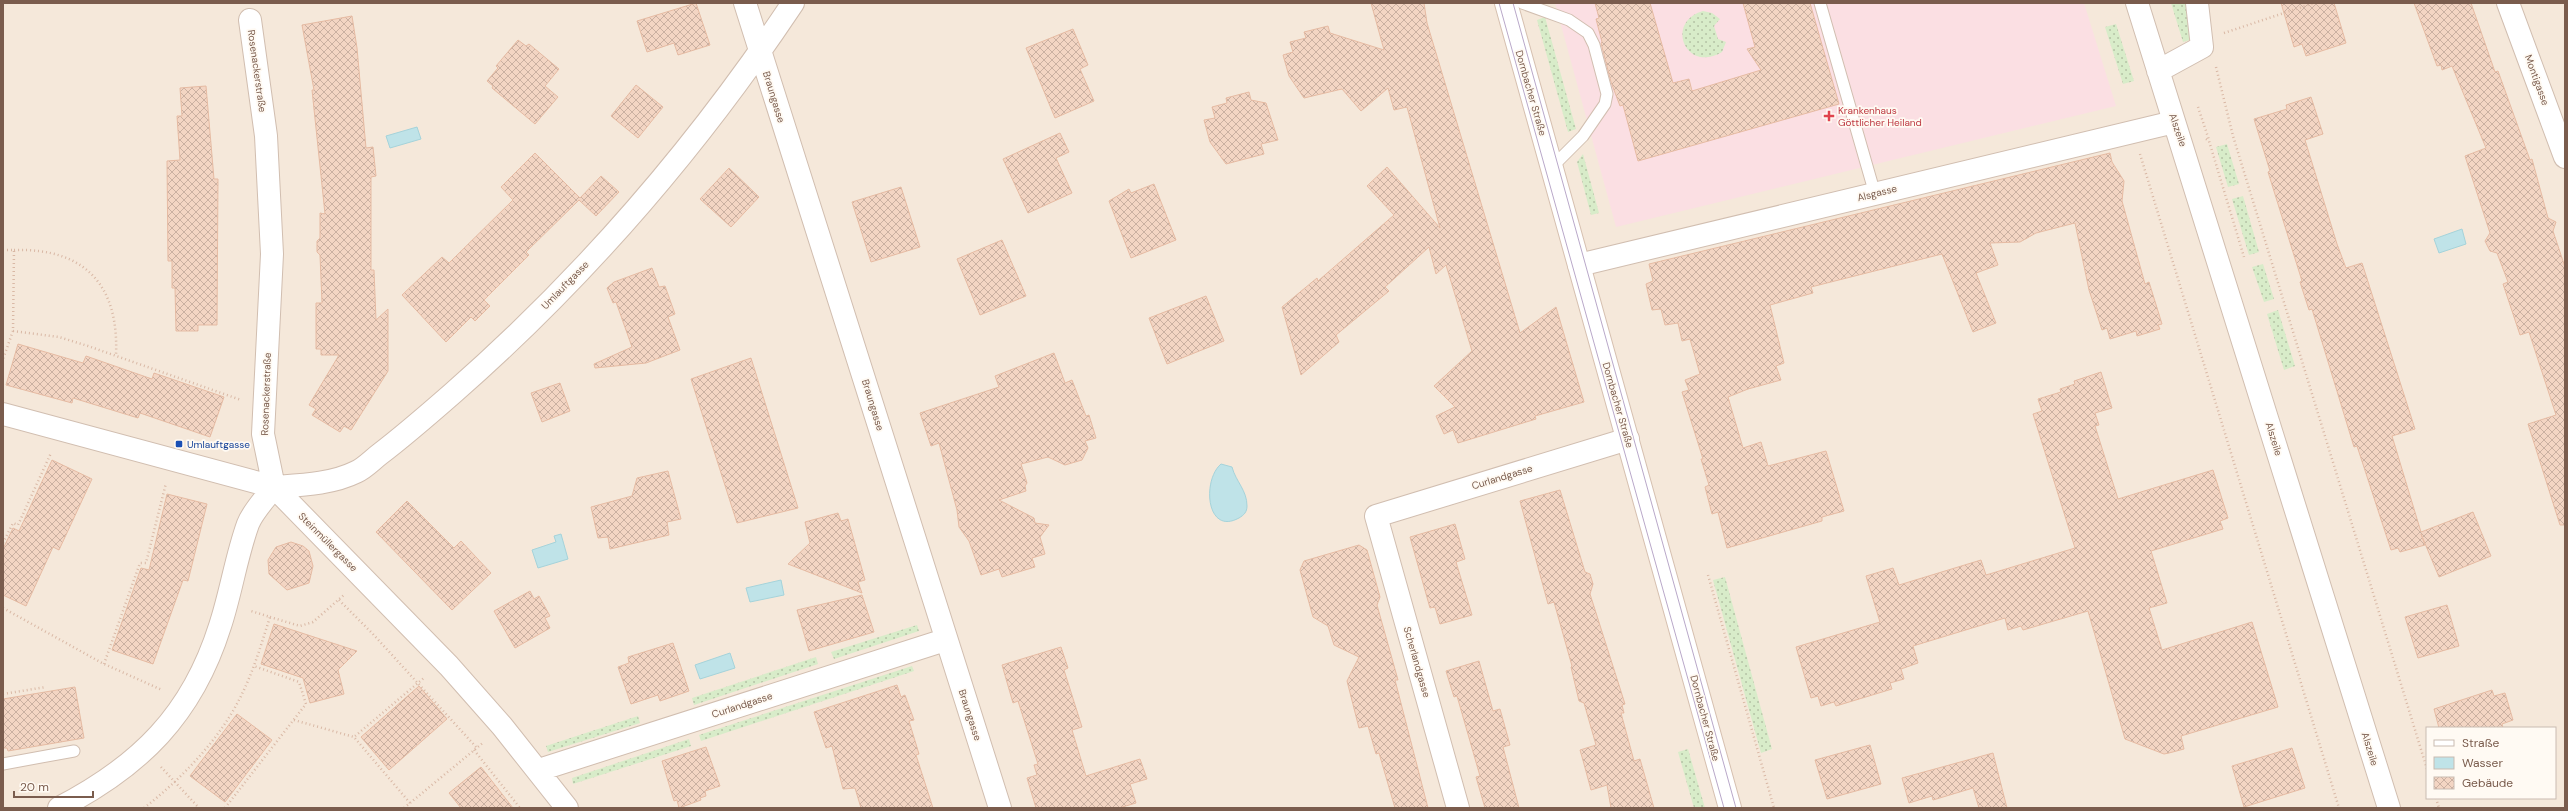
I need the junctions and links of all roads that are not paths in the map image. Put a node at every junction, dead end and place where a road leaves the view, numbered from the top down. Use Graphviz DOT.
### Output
graph roads {
  1 [pos="745,3"];
  2 [pos="793,3"];
  3 [pos="1820,3"];
  4 [pos="2137,3"];
  5 [pos="2197,3"];
  6 [pos="2508,3"];
  7 [pos="1512,6"];
  8 [pos="250,20"];
  9 [pos="760,52"];
  10 [pos="2158,71"];
  11 [pos="2174,122"];
  12 [pos="2565,157"];
  13 [pos="1552,167"];
  14 [pos="1875,194"];
  15 [pos="1579,265"];
  16 [pos="3,414"];
  17 [pos="1628,439"];
  18 [pos="274,487"];
  19 [pos="1376,516"];
  20 [pos="945,640"];
  21 [pos="74,751"];
  22 [pos="3,764"];
  23 [pos="539,770"];
  24 [pos="59,808"];
  25 [pos="567,808"];
  26 [pos="1000,808"];
  27 [pos="1458,808"];
  28 [pos="1730,808"];
  29 [pos="2389,808"];
  1 -- 9 [label="street, Braungasse"];
  2 -- 9 [label="street, Umlauftgasse"];
  3 -- 14 [label="lane"];
  4 -- 10 [label="street, Alszeile"];
  5 -- 10 [label="street"];
  6 -- 12 [label="street, Montigasse"];
  7 -- 13 [label="street, Dornbacher Straße"];
  7 -- 13 [label="lane"];
  8 -- 18 [label="street, Rosenackerstraße"];
  9 -- 18 [label="street, Umlauftgasse"];
  9 -- 20 [label="street, Braungasse"];
  10 -- 11 [label="street, Alszeile"];
  11 -- 14 [label="street, Alsgasse"];
  11 -- 29 [label="street, Alszeile"];
  13 -- 15 [label="street, Dornbacher Straße"];
  14 -- 15 [label="street, Alsgasse"];
  15 -- 17 [label="street, Dornbacher Straße"];
  16 -- 18 [label="street"];
  17 -- 19 [label="street, Curlandgasse"];
  17 -- 28 [label="street, Dornbacher Straße"];
  18 -- 23 [label="street, Steinmüllergasse"];
  18 -- 24 [label="street"];
  19 -- 27 [label="street, Scherlandgasse"];
  20 -- 23 [label="street, Curlandgasse"];
  20 -- 26 [label="street, Braungasse"];
  21 -- 22 [label="lane"];
  23 -- 25 [label="street, Steinmüllergasse"];
}
